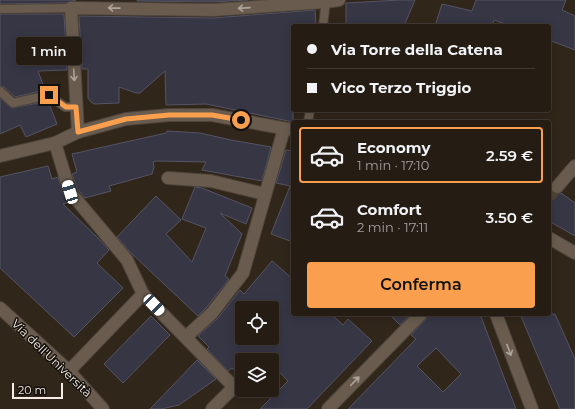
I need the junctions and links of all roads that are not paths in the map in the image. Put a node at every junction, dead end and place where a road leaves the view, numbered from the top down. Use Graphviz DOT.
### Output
graph roads {
  1 [pos="22,0"];
  2 [pos="339,0"];
  3 [pos="326,1"];
  4 [pos="71,8"];
  5 [pos="22,9"];
  6 [pos="0,10"];
  7 [pos="324,24"];
  8 [pos="0,90"];
  9 [pos="76,107"];
  10 [pos="289,129"];
  11 [pos="78,132"];
  12 [pos="55,143"];
  13 [pos="0,156"];
  14 [pos="575,166"];
  15 [pos="168,178"];
  16 [pos="557,187"];
  17 [pos="265,194"];
  18 [pos="551,239"];
  19 [pos="575,253"];
  20 [pos="143,294"];
  21 [pos="0,308"];
  22 [pos="419,316"];
  23 [pos="497,316"];
  24 [pos="186,337"];
  25 [pos="69,371"];
  26 [pos="103,409"];
  27 [pos="212,409"];
  28 [pos="328,409"];
  29 [pos="532,409"];
  1 -- 5 [label="lane"];
  2 -- 3 [label="street"];
  3 -- 4 [label="street, one-way"];
  3 -- 7 [label="lane"];
  4 -- 5 [label="lane"];
  4 -- 9 [label="street, one-way"];
  5 -- 6 [label="lane"];
  8 -- 9 [label="lane"];
  9 -- 11 [label="street"];
  10 -- 11 [label="street"];
  10 -- 17 [label="street"];
  11 -- 12 [label="street"];
  12 -- 13 [label="street"];
  12 -- 20 [label="street"];
  14 -- 16 [label="street"];
  15 -- 17 [label="street"];
  17 -- 24 [label="street"];
  18 -- 19 [label="street"];
  20 -- 24 [label="street"];
  20 -- 25 [label="street"];
  21 -- 25 [label="street, Via dell'Università"];
  28 -- 22 [label="street, one-way"];
  23 -- 29 [label="street, one-way"];
  24 -- 27 [label="street"];
  25 -- 26 [label="street, Via dell'Università"];
}
